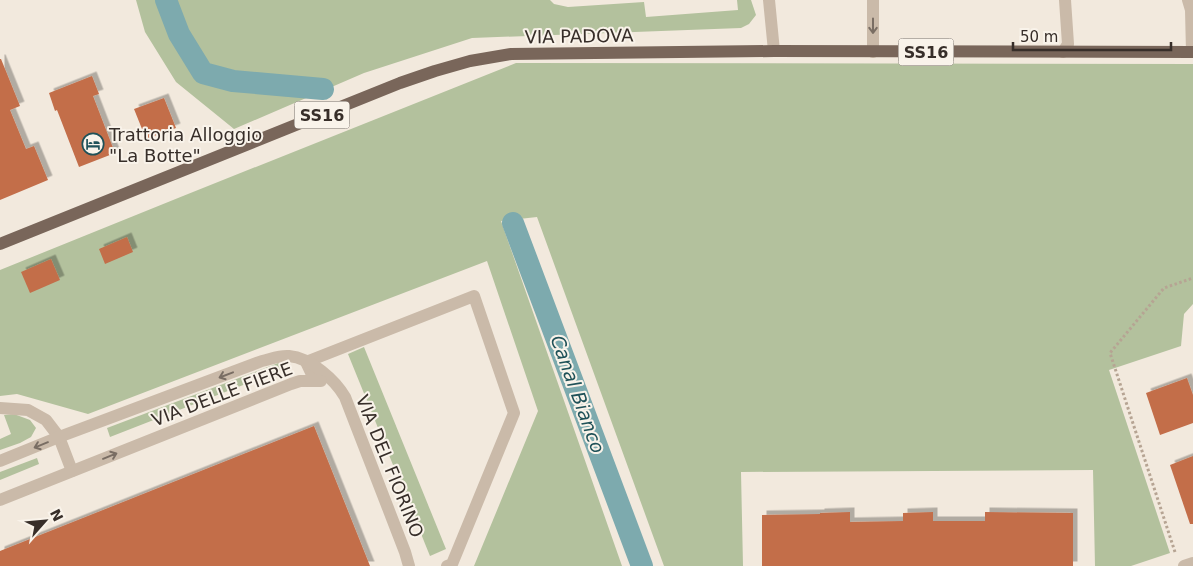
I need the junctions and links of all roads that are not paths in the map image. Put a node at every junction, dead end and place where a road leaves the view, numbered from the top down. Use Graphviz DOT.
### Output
graph roads {
  1 [pos="768,0"];
  2 [pos="873,0"];
  3 [pos="1065,0"];
  4 [pos="1188,0"];
  5 [pos="774,51"];
  6 [pos="873,52"];
  7 [pos="1063,52"];
  8 [pos="1192,52"];
  9 [pos="0,244"];
  10 [pos="306,362"];
  11 [pos="315,381"];
  12 [pos="334,382"];
  13 [pos="0,408"];
  14 [pos="59,438"];
  15 [pos="0,461"];
  16 [pos="72,471"];
  17 [pos="0,500"];
  18 [pos="1180,561"];
  19 [pos="1193,563"];
  20 [pos="409,566"];
  21 [pos="447,566"];
  1 -- 5 [label="street"];
  2 -- 6 [label="street, one-way"];
  3 -- 7 [label="street"];
  4 -- 8 [label="street"];
  5 -- 6 [label="main road, VIA PADOVA / SS16"];
  5 -- 9 [label="main road, VIA PADOVA / SS16"];
  6 -- 7 [label="main road, VIA PADOVA / SS16"];
  7 -- 8 [label="main road, VIA PADOVA / SS16"];
  10 -- 11 [label="street"];
  10 -- 12 [label="street, VIA DELLE FIERE"];
  10 -- 14 [label="street, VIA DELLE FIERE, one-way"];
  10 -- 21 [label="street"];
  11 -- 12 [label="street, VIA DELLE FIERE"];
  16 -- 11 [label="street, VIA DELLE FIERE, one-way"];
  12 -- 20 [label="street, VIA DEL FIORINO"];
  13 -- 14 [label="street"];
  14 -- 15 [label="street, VIA DELLE FIERE, one-way"];
  14 -- 16 [label="street"];
  16 -- 17 [label="street, VIA DELLE FIERE"];
  18 -- 19 [label="street"];
}
